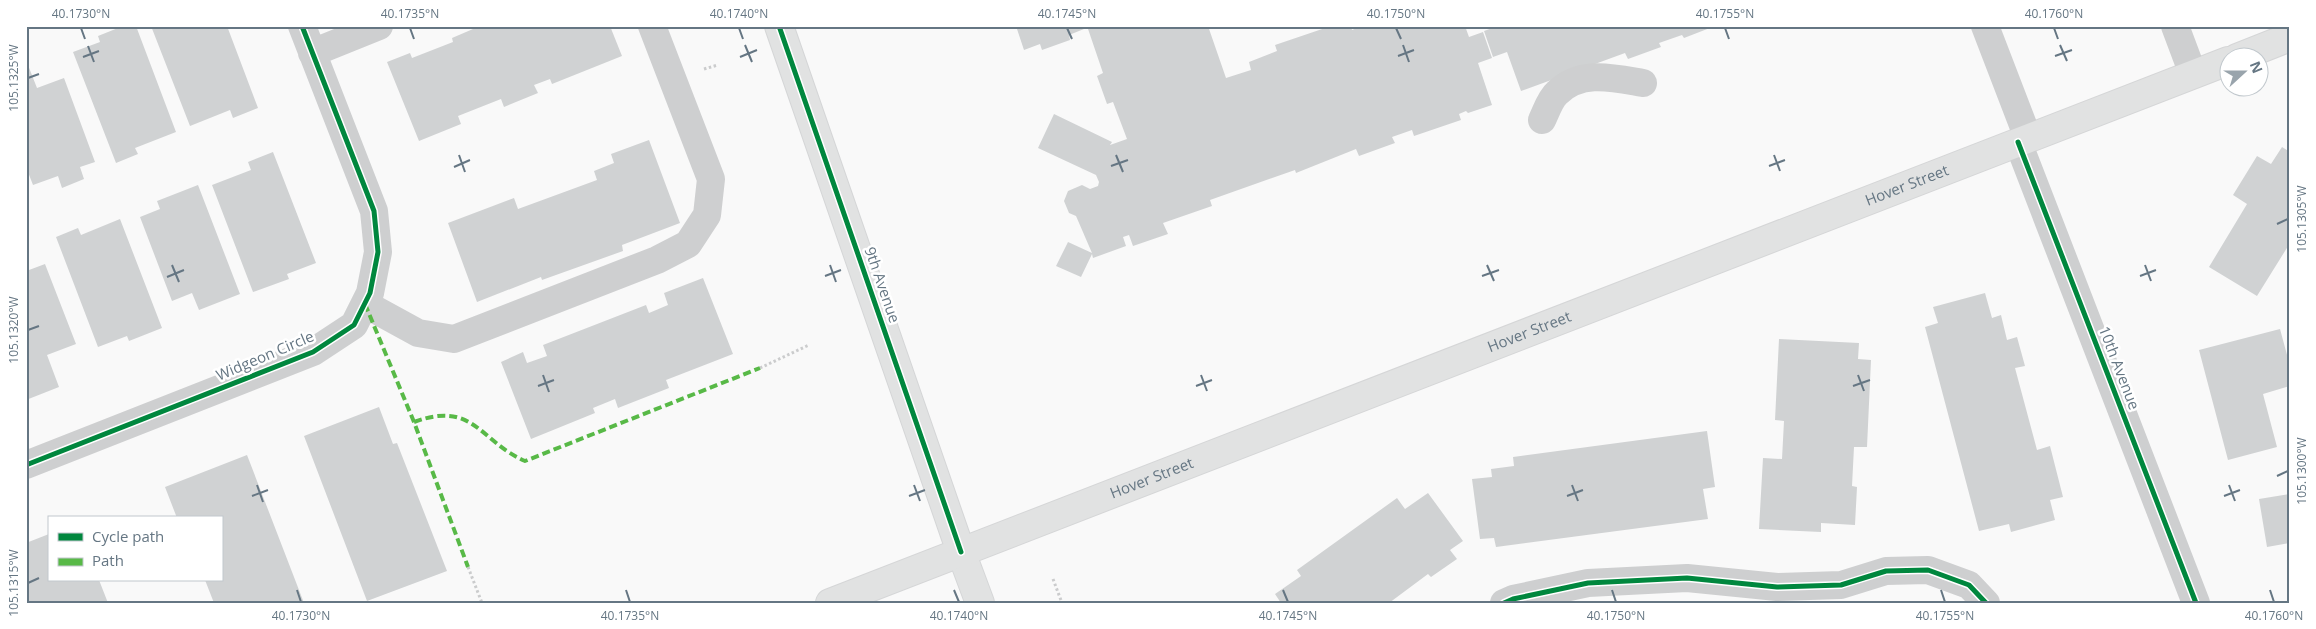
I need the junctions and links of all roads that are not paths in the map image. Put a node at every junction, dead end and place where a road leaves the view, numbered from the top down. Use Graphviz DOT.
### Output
graph roads {
  1 [pos="302,26"];
  2 [pos="379,26"];
  3 [pos="652,26"];
  4 [pos="780,26"];
  5 [pos="1986,26"];
  6 [pos="2174,26"];
  7 [pos="2290,37"];
  8 [pos="2262,48"];
  9 [pos="312,52"];
  10 [pos="2218,65"];
  11 [pos="2193,74"];
  12 [pos="1643,83"];
  13 [pos="1542,120"];
  14 [pos="2023,140"];
  15 [pos="365,304"];
  16 [pos="26,465"];
  17 [pos="961,552"];
  18 [pos="830,603"];
  19 [pos="980,603"];
  20 [pos="1504,603"];
  21 [pos="1986,603"];
  22 [pos="2196,603"];
  1 -- 9 [label="street, Widgeon Circle"];
  2 -- 9 [label="street"];
  3 -- 15 [label="street"];
  4 -- 17 [label="main road, 9th Avenue"];
  5 -- 14 [label="street, 10th Avenue"];
  6 -- 11 [label="street"];
  7 -- 8 [label="main road"];
  9 -- 15 [label="street, Widgeon Circle"];
  10 -- 11 [label="main road, Hover Street"];
  11 -- 14 [label="main road, Hover Street"];
  12 -- 13 [label="street"];
  14 -- 17 [label="main road, Hover Street"];
  14 -- 22 [label="street, 10th Avenue"];
  15 -- 16 [label="street, Widgeon Circle"];
  17 -- 18 [label="main road, Hover Street"];
  17 -- 19 [label="main road, 9th Avenue"];
  20 -- 21 [label="street"];
}
